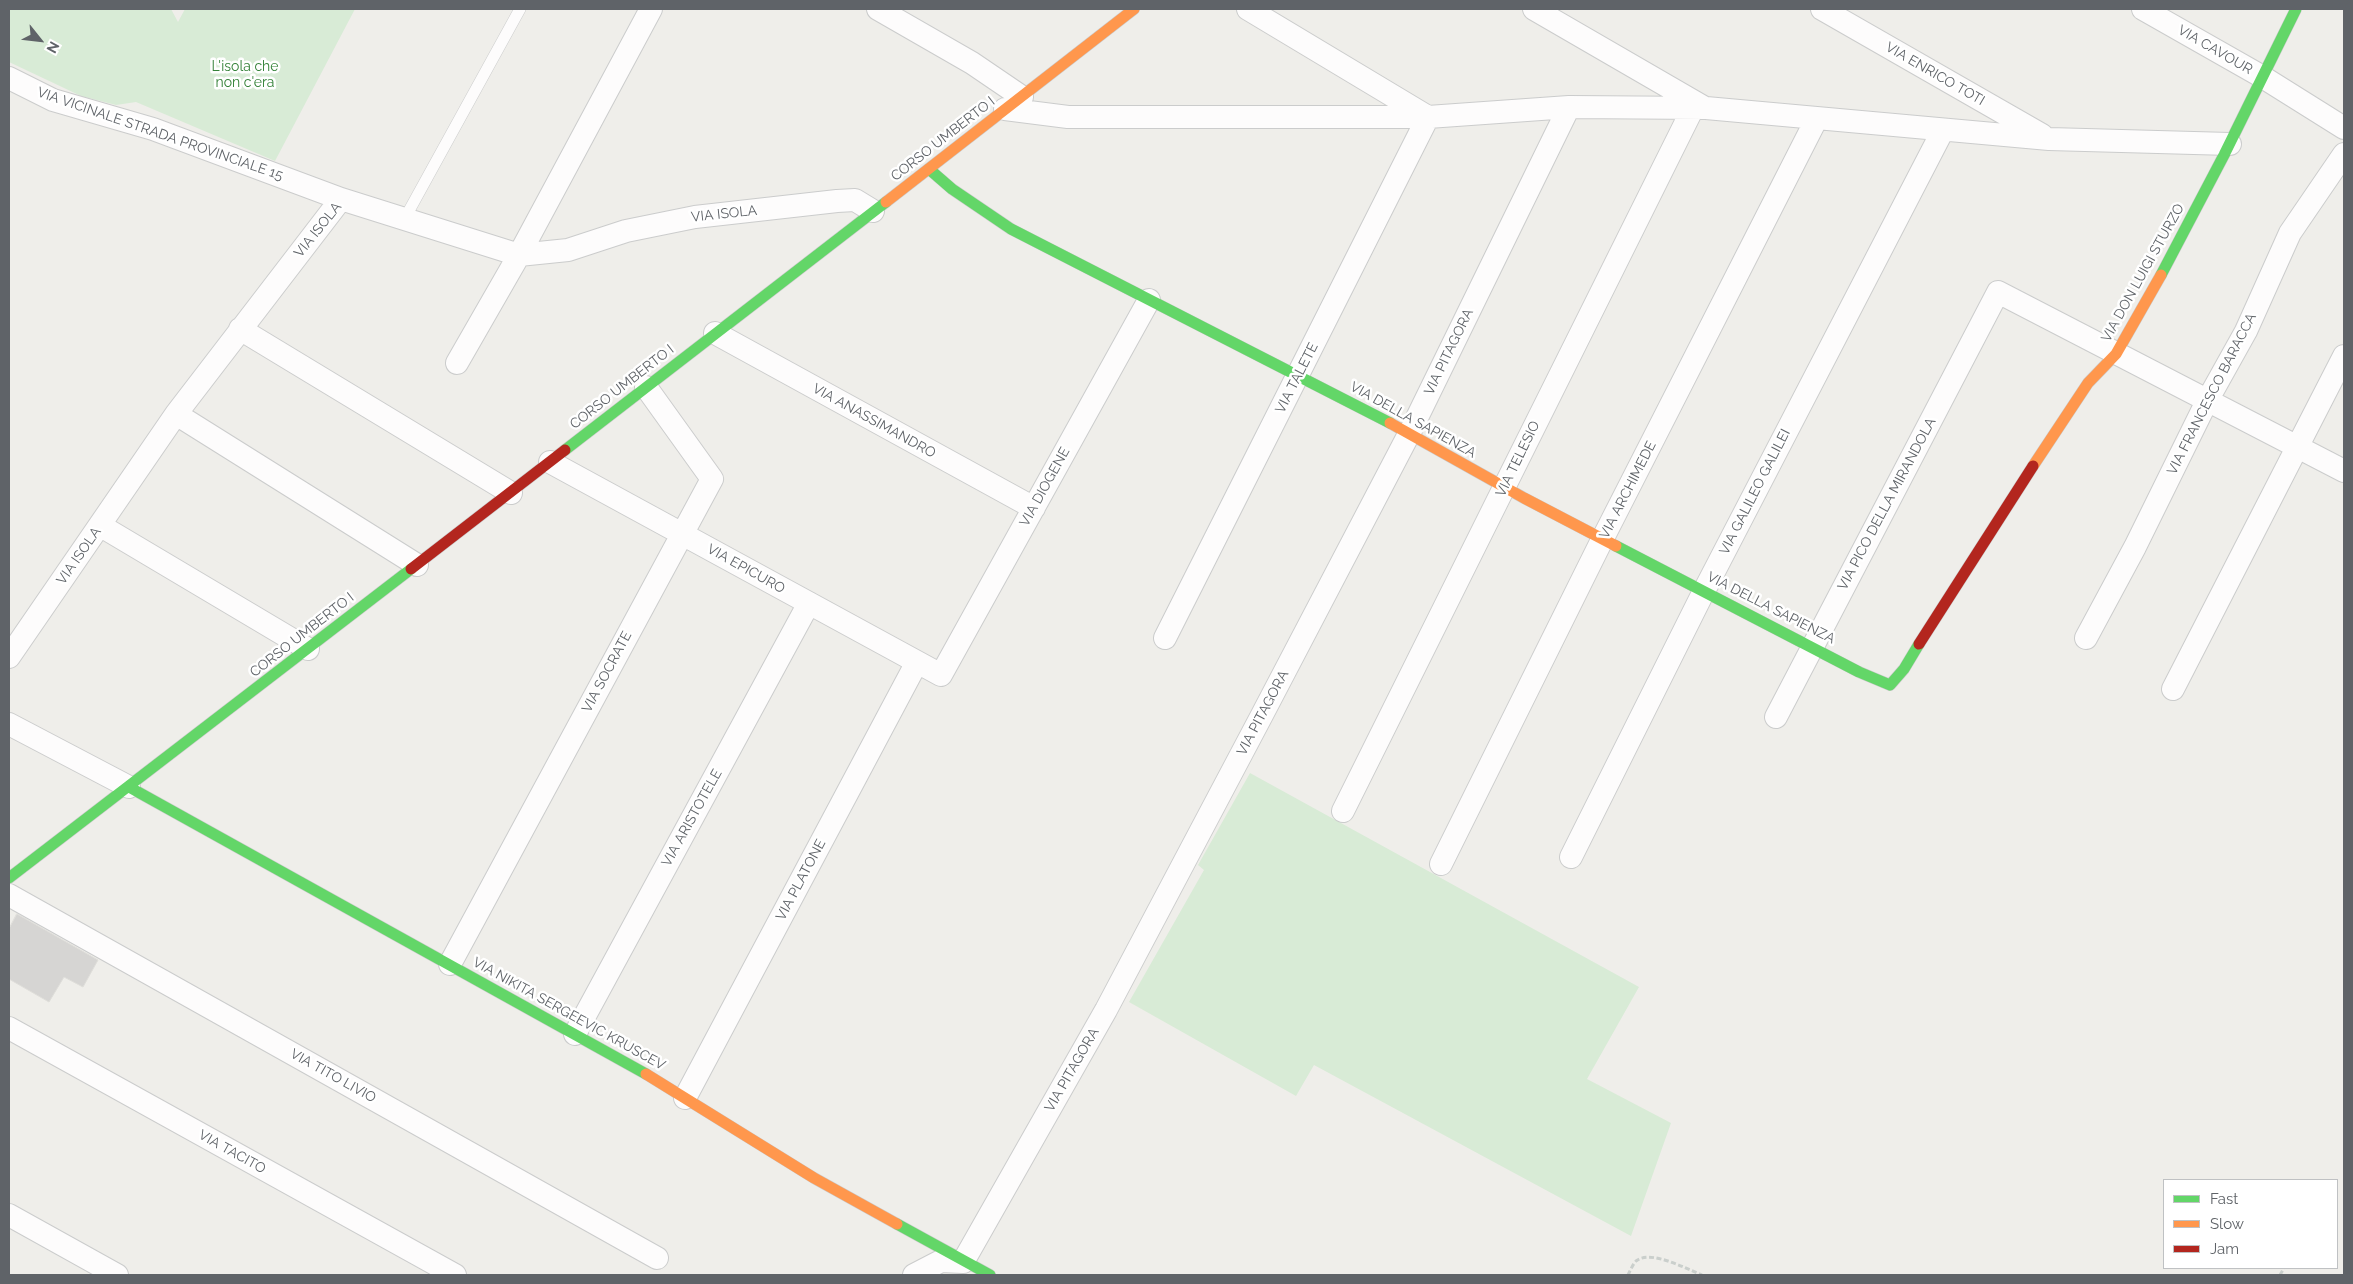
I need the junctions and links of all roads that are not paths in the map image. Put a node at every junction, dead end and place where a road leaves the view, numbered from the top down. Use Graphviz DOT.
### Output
graph roads {
  1 [pos="520,9"];
  2 [pos="651,9"];
  3 [pos="878,9"];
  4 [pos="1134,9"];
  5 [pos="1248,9"];
  6 [pos="1534,9"];
  7 [pos="1822,9"];
  8 [pos="2143,9"];
  9 [pos="2296,9"];
  10 [pos="2261,76"];
  11 [pos="9,78"];
  12 [pos="1013,103"];
  13 [pos="1569,107"];
  14 [pos="1700,108"];
  15 [pos="1428,118"];
  16 [pos="1817,118"];
  17 [pos="2344,128"];
  18 [pos="1943,130"];
  19 [pos="2049,139"];
  20 [pos="2230,144"];
  21 [pos="2344,154"];
  22 [pos="930,168"];
  23 [pos="341,199"];
  24 [pos="874,211"];
  25 [pos="405,218"];
  26 [pos="519,255"];
  27 [pos="1149,300"];
  28 [pos="240,329"];
  29 [pos="715,333"];
  30 [pos="2116,354"];
  31 [pos="2344,356"];
  32 [pos="457,363"];
  33 [pos="1298,376"];
  34 [pos="646,387"];
  35 [pos="2208,401"];
  36 [pos="176,414"];
  37 [pos="1409,434"];
  38 [pos="2298,447"];
  39 [pos="550,462"];
  40 [pos="2344,471"];
  41 [pos="1504,487"];
  42 [pos="511,493"];
  43 [pos="1034,508"];
  44 [pos="100,526"];
  45 [pos="682,534"];
  46 [pos="1603,538"];
  47 [pos="417,565"];
  48 [pos="1704,590"];
  49 [pos="809,603"];
  50 [pos="1165,638"];
  51 [pos="2086,638"];
  52 [pos="1813,646"];
  53 [pos="308,649"];
  54 [pos="9,657"];
  55 [pos="917,662"];
  56 [pos="941,675"];
  57 [pos="1890,685"];
  58 [pos="2173,689"];
  59 [pos="1776,716"];
  60 [pos="9,724"];
  61 [pos="129,787"];
  62 [pos="1342,811"];
  63 [pos="1571,857"];
  64 [pos="1441,864"];
  65 [pos="9,878"];
  66 [pos="9,895"];
  67 [pos="450,964"];
  68 [pos="9,1028"];
  69 [pos="575,1034"];
  70 [pos="685,1098"];
  71 [pos="9,1214"];
  72 [pos="657,1258"];
  73 [pos="963,1262"];
  74 [pos="117,1275"];
  75 [pos="455,1275"];
  76 [pos="914,1275"];
  77 [pos="990,1275"];
  1 -- 25 [label="lane"];
  2 -- 26 [label="street"];
  3 -- 12 [label="street"];
  4 -- 12 [label="street, CORSO UMBERTO I"];
  5 -- 15 [label="street"];
  6 -- 14 [label="street"];
  7 -- 19 [label="street, VIA ENRICO TOTI"];
  8 -- 10 [label="street, VIA CAVOUR"];
  9 -- 10 [label="street, VIA DON LUIGI STURZO"];
  10 -- 17 [label="street, VIA CAVOUR"];
  10 -- 20 [label="street, VIA DON LUIGI STURZO"];
  11 -- 23 [label="street, VIA VICINALE STRADA PROVINCIALE 15"];
  12 -- 15 [label="street"];
  12 -- 22 [label="street, CORSO UMBERTO I"];
  13 -- 14 [label="street"];
  13 -- 15 [label="street"];
  13 -- 37 [label="street, VIA PITAGORA"];
  14 -- 16 [label="street"];
  14 -- 41 [label="street, VIA TELESIO"];
  15 -- 33 [label="street, VIA TALETE"];
  16 -- 18 [label="street"];
  16 -- 46 [label="street, VIA ARCHIMEDE"];
  18 -- 19 [label="street"];
  18 -- 48 [label="street, VIA GALILEO GALILEI"];
  19 -- 20 [label="street"];
  20 -- 30 [label="street, VIA DON LUIGI STURZO"];
  21 -- 35 [label="street, VIA FRANCESCO BARACCA"];
  22 -- 24 [label="street, CORSO UMBERTO I"];
  22 -- 27 [label="street, VIA DELLA SAPIENZA"];
  23 -- 25 [label="street, VIA ISOLA"];
  23 -- 28 [label="street, VIA ISOLA"];
  24 -- 26 [label="street, VIA ISOLA"];
  24 -- 29 [label="street, CORSO UMBERTO I"];
  25 -- 26 [label="street, VIA ISOLA"];
  26 -- 32 [label="street"];
  27 -- 33 [label="street, VIA DELLA SAPIENZA"];
  27 -- 43 [label="street, VIA DIOGENE"];
  28 -- 36 [label="street, VIA ISOLA"];
  28 -- 42 [label="street"];
  29 -- 34 [label="street, CORSO UMBERTO I"];
  29 -- 43 [label="street, VIA ANASSIMANDRO"];
  30 -- 35 [label="street"];
  30 -- 52 [label="street, VIA PICO DELLA MIRANDOLA"];
  30 -- 57 [label="street, VIA DON LUIGI STURZO"];
  31 -- 38 [label="street"];
  33 -- 37 [label="street, VIA DELLA SAPIENZA"];
  33 -- 50 [label="street, VIA TALETE"];
  34 -- 39 [label="street, CORSO UMBERTO I"];
  34 -- 45 [label="street, VIA SOCRATE"];
  35 -- 38 [label="street"];
  35 -- 51 [label="street, VIA FRANCESCO BARACCA"];
  36 -- 44 [label="street, VIA ISOLA"];
  36 -- 47 [label="street"];
  37 -- 41 [label="street, VIA DELLA SAPIENZA"];
  37 -- 73 [label="street, VIA PITAGORA"];
  38 -- 40 [label="street"];
  38 -- 58 [label="street"];
  39 -- 42 [label="street, CORSO UMBERTO I"];
  39 -- 45 [label="street, VIA EPICURO"];
  41 -- 46 [label="street, VIA DELLA SAPIENZA"];
  41 -- 62 [label="street, VIA TELESIO"];
  42 -- 47 [label="street, CORSO UMBERTO I"];
  43 -- 56 [label="street, VIA DIOGENE"];
  44 -- 53 [label="street"];
  44 -- 54 [label="street, VIA ISOLA"];
  45 -- 49 [label="street, VIA EPICURO"];
  45 -- 67 [label="street, VIA SOCRATE"];
  46 -- 48 [label="street, VIA DELLA SAPIENZA"];
  46 -- 64 [label="street, VIA ARCHIMEDE"];
  47 -- 53 [label="street, CORSO UMBERTO I"];
  48 -- 52 [label="street, VIA DELLA SAPIENZA"];
  48 -- 63 [label="street, VIA GALILEO GALILEI"];
  49 -- 55 [label="street, VIA EPICURO"];
  49 -- 69 [label="street, VIA ARISTOTELE"];
  52 -- 57 [label="street, VIA DELLA SAPIENZA"];
  52 -- 59 [label="street, VIA PICO DELLA MIRANDOLA"];
  53 -- 61 [label="street, CORSO UMBERTO I"];
  55 -- 56 [label="street, VIA EPICURO"];
  55 -- 70 [label="street, VIA PLATONE"];
  60 -- 61 [label="street"];
  61 -- 65 [label="street, CORSO UMBERTO I"];
  61 -- 67 [label="street, VIA NIKITA SERGEEVIC KRUSCEV"];
  66 -- 72 [label="street, VIA TITO LIVIO"];
  67 -- 69 [label="street, VIA NIKITA SERGEEVIC KRUSCEV"];
  68 -- 75 [label="street, VIA TACITO"];
  69 -- 70 [label="street, VIA NIKITA SERGEEVIC KRUSCEV"];
  70 -- 73 [label="street, VIA NIKITA SERGEEVIC KRUSCEV"];
  71 -- 74 [label="street"];
  73 -- 76 [label="street"];
  73 -- 77 [label="street, VIA NIKITA SERGEEVIC KRUSCEV"];
}
